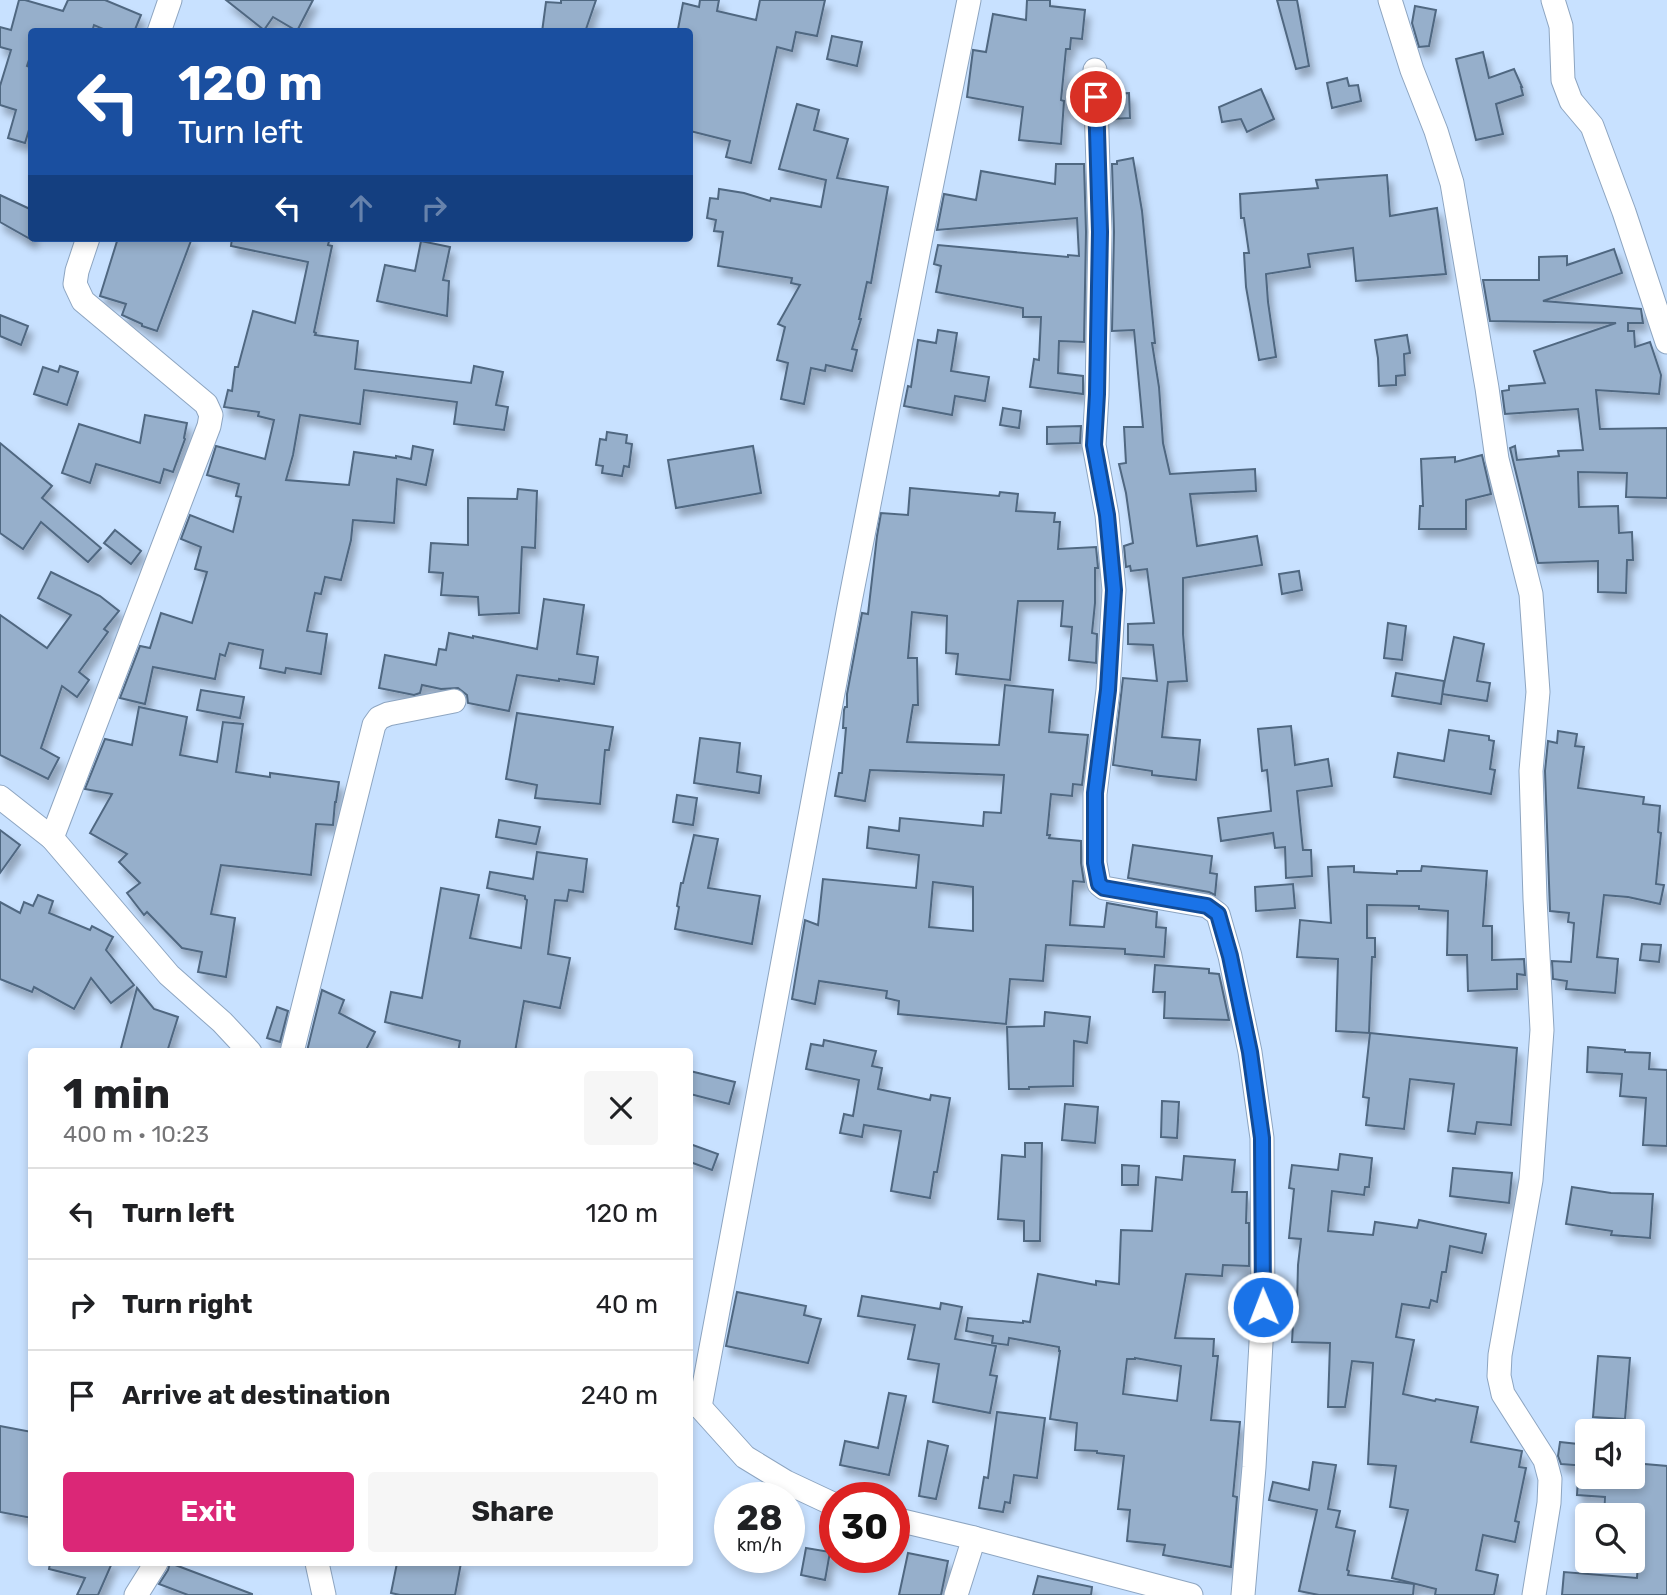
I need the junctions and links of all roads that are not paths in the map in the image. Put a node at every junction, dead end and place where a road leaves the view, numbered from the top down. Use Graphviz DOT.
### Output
graph roads {
  1 [pos="170,0"];
  2 [pos="969,0"];
  3 [pos="1390,0"];
  4 [pos="1553,0"];
  5 [pos="160,28"];
  6 [pos="1095,69"];
  7 [pos="87,242"];
  8 [pos="1667,342"];
  9 [pos="454,701"];
  10 [pos="0,797"];
  11 [pos="52,838"];
  12 [pos="246,1048"];
  13 [pos="293,1048"];
  14 [pos="695,1401"];
  15 [pos="819,1497"];
  16 [pos="910,1523"];
  17 [pos="974,1538"];
  18 [pos="154,1566"];
  19 [pos="318,1566"];
  20 [pos="1141,1588"];
  21 [pos="136,1595"];
  22 [pos="324,1595"];
  23 [pos="956,1595"];
  24 [pos="1191,1595"];
  25 [pos="1243,1595"];
  26 [pos="1534,1595"];
  1 -- 5 [label="street"];
  2 -- 14 [label="street"];
  3 -- 26 [label="street"];
  4 -- 8 [label="street"];
  6 -- 25 [label="street"];
  7 -- 11 [label="street"];
  9 -- 13 [label="street"];
  10 -- 11 [label="street"];
  11 -- 12 [label="street"];
  14 -- 15 [label="street"];
  16 -- 17 [label="street"];
  17 -- 20 [label="street"];
  17 -- 23 [label="street"];
  18 -- 21 [label="street"];
  19 -- 22 [label="street"];
  20 -- 24 [label="street"];
}
